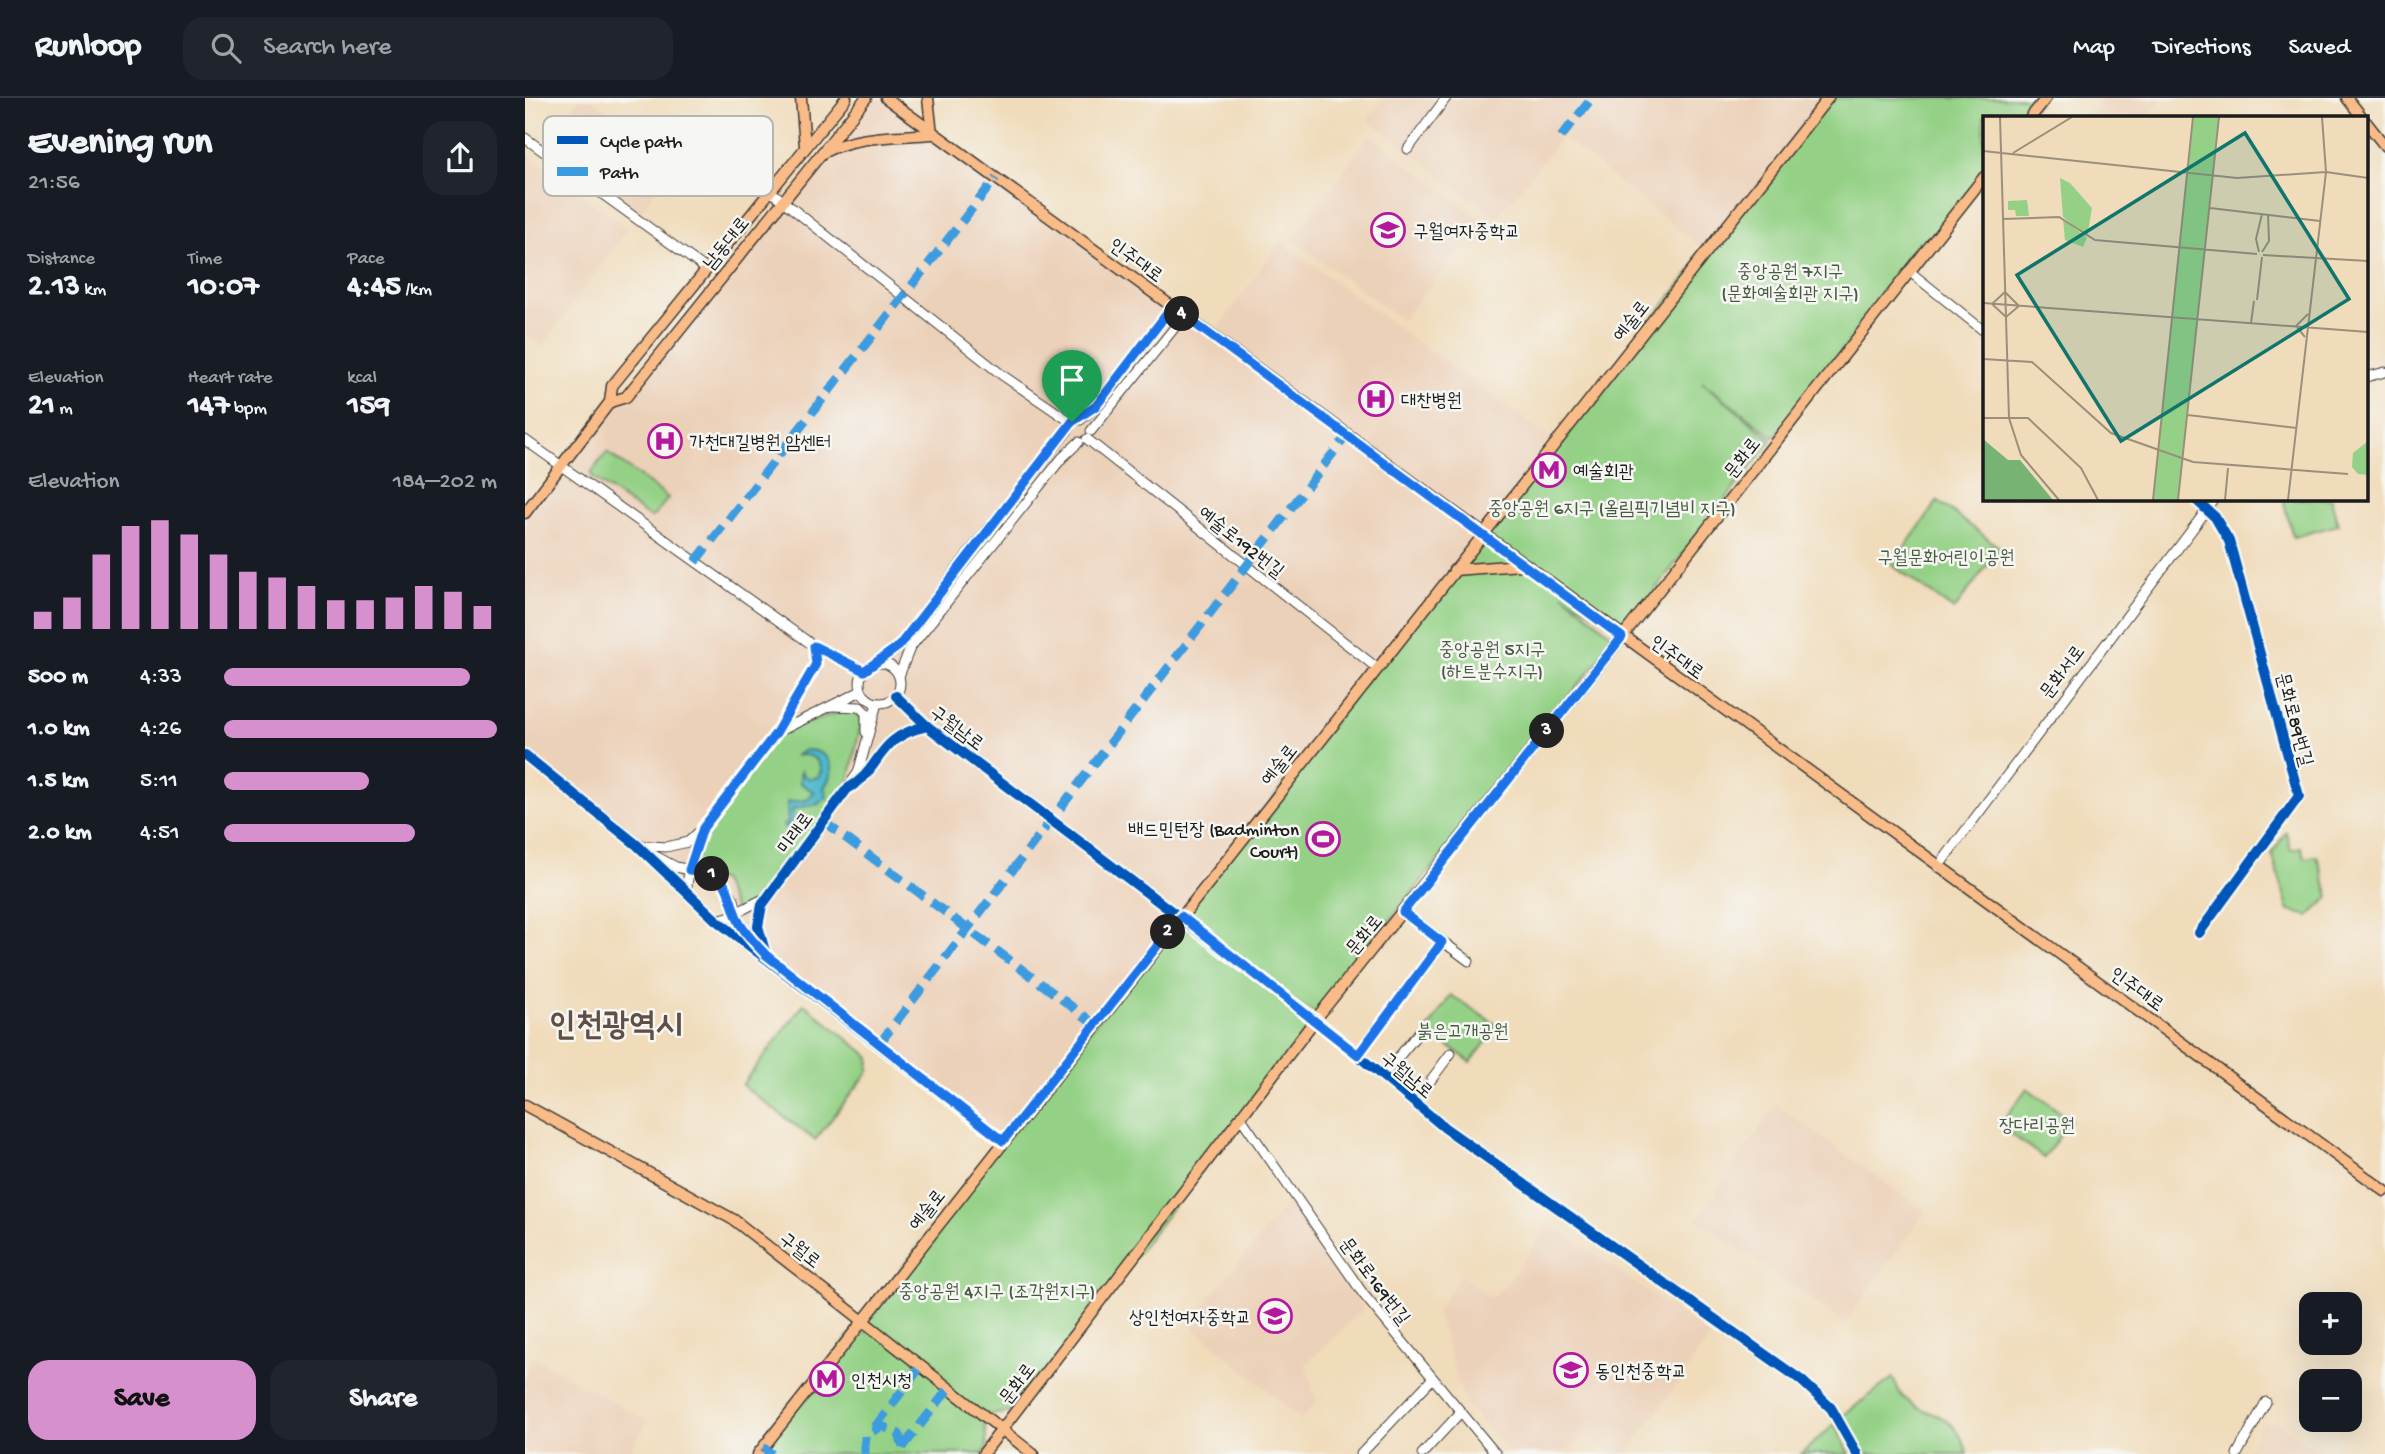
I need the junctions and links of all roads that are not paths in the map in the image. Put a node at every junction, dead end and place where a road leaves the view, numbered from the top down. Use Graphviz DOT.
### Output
graph roads {
  1 [pos="801,98"];
  2 [pos="846,98"];
  3 [pos="866,98"];
  4 [pos="885,98"];
  5 [pos="928,98"];
  6 [pos="1446,98"];
  7 [pos="1828,98"];
  8 [pos="2046,98"];
  9 [pos="2347,98"];
  10 [pos="2032,116"];
  11 [pos="2361,116"];
  12 [pos="2367,123"];
  13 [pos="932,134"];
  14 [pos="525,138"];
  15 [pos="805,146"];
  16 [pos="2385,146"];
  17 [pos="1408,149"];
  18 [pos="543,151"];
  19 [pos="817,156"];
  20 [pos="1983,178"];
  21 [pos="773,185"];
  22 [pos="773,193"];
  23 [pos="605,196"];
  24 [pos="764,196"];
  25 [pos="782,199"];
  26 [pos="706,269"];
  27 [pos="1909,271"];
  28 [pos="1172,307"];
  29 [pos="1184,316"];
  30 [pos="1983,330"];
  31 [pos="2385,372"];
  32 [pos="2367,377"];
  33 [pos="610,402"];
  34 [pos="1073,424"];
  35 [pos="1086,438"];
  36 [pos="525,440"];
  37 [pos="561,467"];
  38 [pos="2196,500"];
  39 [pos="2214,500"];
  40 [pos="2207,509"];
  41 [pos="525,513"];
  42 [pos="1482,535"];
  43 [pos="1523,565"];
  44 [pos="1454,570"];
  45 [pos="1622,637"];
  46 [pos="814,646"];
  47 [pos="878,663"];
  48 [pos="1377,668"];
  49 [pos="864,671"];
  50 [pos="899,676"];
  51 [pos="862,691"];
  52 [pos="896,696"];
  53 [pos="877,703"];
  54 [pos="827,706"];
  55 [pos="927,726"];
  56 [pos="776,733"];
  57 [pos="867,742"];
  58 [pos="525,755"];
  59 [pos="847,789"];
  60 [pos="703,828"];
  61 [pos="637,845"];
  62 [pos="1938,867"];
  63 [pos="689,870"];
  64 [pos="686,894"];
  65 [pos="769,896"];
  66 [pos="1403,912"];
  67 [pos="736,914"];
  68 [pos="1181,916"];
  69 [pos="716,920"];
  70 [pos="2199,933"];
  71 [pos="1442,942"];
  72 [pos="766,955"];
  73 [pos="1469,961"];
  74 [pos="1315,1020"];
  75 [pos="1420,1031"];
  76 [pos="1451,1053"];
  77 [pos="1358,1055"];
  78 [pos="1383,1076"];
  79 [pos="1431,1080"];
  80 [pos="525,1105"];
  81 [pos="1241,1118"];
  82 [pos="1003,1141"];
  83 [pos="2385,1191"];
  84 [pos="861,1320"];
  85 [pos="1432,1379"];
  86 [pos="2266,1402"];
  87 [pos="1460,1413"];
  88 [pos="1002,1430"];
  89 [pos="758,1454"];
  90 [pos="983,1454"];
  91 [pos="1033,1454"];
  92 [pos="1361,1454"];
  93 [pos="1422,1454"];
  94 [pos="1496,1454"];
  95 [pos="1857,1454"];
  96 [pos="2237,1454"];
  1 -- 15 [label="main road"];
  2 -- 15 [label="main road, 남동대로"];
  3 -- 19 [label="main road, 남동대로"];
  4 -- 13 [label="main road, 인주대로"];
  5 -- 13 [label="main road"];
  6 -- 17 [label="street"];
  7 -- 42 [label="main road, 예술로"];
  8 -- 10 [label="main road"];
  9 -- 11 [label="main road"];
  12 -- 16 [label="main road"];
  13 -- 19 [label="main road"];
  13 -- 28 [label="main road, 인주대로"];
  14 -- 18 [label="street"];
  15 -- 21 [label="main road, 남동대로"];
  19 -- 25 [label="main road, 남동대로"];
  20 -- 27 [label="main road, 문화로"];
  22 -- 25 [label="street"];
  23 -- 26 [label="street"];
  24 -- 26 [label="main road, 남동대로"];
  25 -- 33 [label="main road, 남동대로"];
  25 -- 34 [label="street"];
  26 -- 33 [label="main road, 남동대로"];
  27 -- 30 [label="street"];
  27 -- 45 [label="main road, 문화로"];
  28 -- 29 [label="main road, 인주대로"];
  28 -- 34 [label="street"];
  29 -- 35 [label="street"];
  29 -- 42 [label="main road, 인주대로"];
  31 -- 32 [label="street"];
  33 -- 37 [label="main road, 남동대로"];
  34 -- 35 [label="street"];
  34 -- 35 [label="street"];
  34 -- 47 [label="street"];
  35 -- 48 [label="street, 예술로192번길"];
  35 -- 50 [label="street"];
  36 -- 37 [label="street"];
  37 -- 41 [label="main road, 남동대로"];
  37 -- 46 [label="street"];
  38 -- 40 [label="street, 문화로89번길"];
  39 -- 40 [label="street, 문화서로"];
  40 -- 62 [label="street, 문화서로"];
  40 -- 70 [label="street, 문화로89번길"];
  42 -- 43 [label="main road, 인주대로"];
  42 -- 44 [label="main road, 예술로"];
  43 -- 44 [label="main road"];
  43 -- 45 [label="main road, 인주대로"];
  44 -- 48 [label="main road, 예술로"];
  45 -- 62 [label="main road, 인주대로"];
  45 -- 66 [label="main road, 문화로"];
  46 -- 49 [label="street"];
  46 -- 56 [label="street"];
  47 -- 49 [label="street"];
  47 -- 50 [label="street"];
  48 -- 68 [label="main road, 예술로"];
  49 -- 51 [label="street"];
  50 -- 52 [label="street"];
  51 -- 53 [label="street"];
  51 -- 54 [label="street"];
  52 -- 53 [label="street"];
  52 -- 55 [label="street, 구월남로"];
  53 -- 57 [label="street, 미래로"];
  54 -- 56 [label="street"];
  54 -- 57 [label="street"];
  55 -- 59 [label="street"];
  55 -- 68 [label="street, 구월남로"];
  56 -- 60 [label="street"];
  57 -- 59 [label="street, 미래로"];
  58 -- 61 [label="street"];
  59 -- 65 [label="street, 미래로"];
  60 -- 61 [label="street"];
  60 -- 63 [label="street"];
  61 -- 63 [label="street"];
  61 -- 64 [label="street"];
  62 -- 83 [label="main road, 인주대로"];
  63 -- 64 [label="street"];
  63 -- 67 [label="street"];
  64 -- 69 [label="street"];
  65 -- 67 [label="street"];
  65 -- 72 [label="street"];
  66 -- 71 [label="street"];
  66 -- 74 [label="main road, 문화로"];
  67 -- 69 [label="street"];
  67 -- 72 [label="street"];
  68 -- 74 [label="street, 구월남로"];
  68 -- 82 [label="main road, 예술로"];
  69 -- 72 [label="street"];
  71 -- 73 [label="street"];
  71 -- 77 [label="street"];
  72 -- 82 [label="street"];
  74 -- 77 [label="street, 구월남로"];
  74 -- 81 [label="main road, 문화로"];
  75 -- 78 [label="street"];
  76 -- 79 [label="street"];
  77 -- 78 [label="street, 구월남로"];
  78 -- 95 [label="street, 구월남로"];
  80 -- 84 [label="main road, 구월로"];
  81 -- 85 [label="street, 문화로169번길"];
  81 -- 88 [label="main road, 문화로"];
  82 -- 84 [label="main road, 예술로"];
  84 -- 88 [label="main road, 구월로"];
  84 -- 89 [label="main road, 예술로"];
  85 -- 87 [label="street, 문화로169번길"];
  85 -- 92 [label="street"];
  86 -- 96 [label="street"];
  87 -- 93 [label="street"];
  87 -- 94 [label="street, 문화로169번길"];
  88 -- 90 [label="main road, 문화로"];
  88 -- 91 [label="main road, 구월로"];
}
